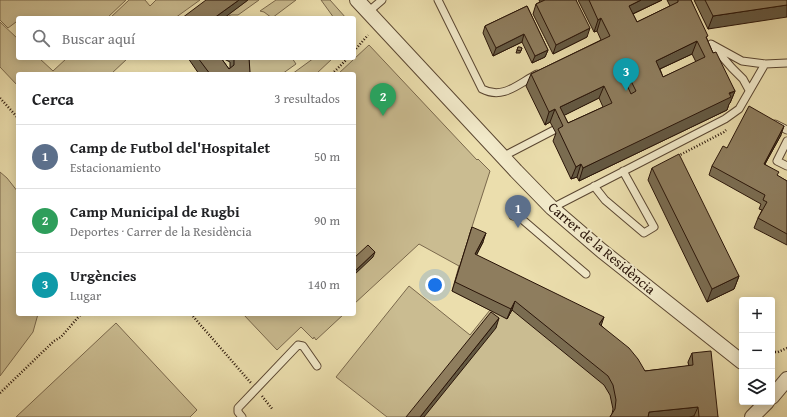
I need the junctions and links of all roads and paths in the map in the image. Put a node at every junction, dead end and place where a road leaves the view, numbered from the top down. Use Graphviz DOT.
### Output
graph roads {
  1 [pos="357,0"];
  2 [pos="382,0"];
  3 [pos="438,0"];
  4 [pos="368,12"];
  5 [pos="368,35"];
  6 [pos="356,49"];
  7 [pos="346,60"];
  8 [pos="787,63"];
  9 [pos="765,64"];
  10 [pos="544,69"];
  11 [pos="334,72"];
  12 [pos="749,90"];
  13 [pos="0,98"];
  14 [pos="741,105"];
  15 [pos="749,109"];
  16 [pos="16,116"];
  17 [pos="768,120"];
  18 [pos="554,130"];
  19 [pos="787,130"];
  20 [pos="787,141"];
  21 [pos="502,157"];
  22 [pos="787,166"];
  23 [pos="623,171"];
  24 [pos="594,186"];
  25 [pos="552,208"];
  26 [pos="513,216"];
  27 [pos="586,274"];
  28 [pos="79,316"];
  29 [pos="193,316"];
  30 [pos="787,348"];
  31 [pos="775,352"];
  32 [pos="739,360"];
  33 [pos="317,366"];
  34 [pos="246,377"];
  35 [pos="0,393"];
  36 [pos="764,405"];
  37 [pos="242,417"];
  38 [pos="752,417"];
  1 -- 4 [label="street, Carrer de la Residència"];
  2 -- 4 [label="lane"];
  3 -- 10 [label="lane"];
  4 -- 21 [label="street, Carrer de la Residència"];
  5 -- 6 [label="path"];
  7 -- 11 [label="path"];
  8 -- 9 [label="lane"];
  9 -- 12 [label="lane"];
  9 -- 12 [label="lane"];
  12 -- 14 [label="lane"];
  13 -- 16 [label="path"];
  14 -- 15 [label="lane"];
  14 -- 23 [label="lane"];
  17 -- 19 [label="lane"];
  18 -- 21 [label="lane"];
  20 -- 22 [label="lane"];
  21 -- 25 [label="street, Carrer de la Residència"];
  23 -- 24 [label="lane"];
  23 -- 24 [label="lane"];
  24 -- 25 [label="lane"];
  25 -- 32 [label="street, Carrer de la Residència"];
  26 -- 27 [label="lane"];
  28 -- 35 [label="path"];
  29 -- 34 [label="path"];
  30 -- 31 [label="path"];
  33 -- 37 [label="lane"];
  36 -- 38 [label="street"];
}
